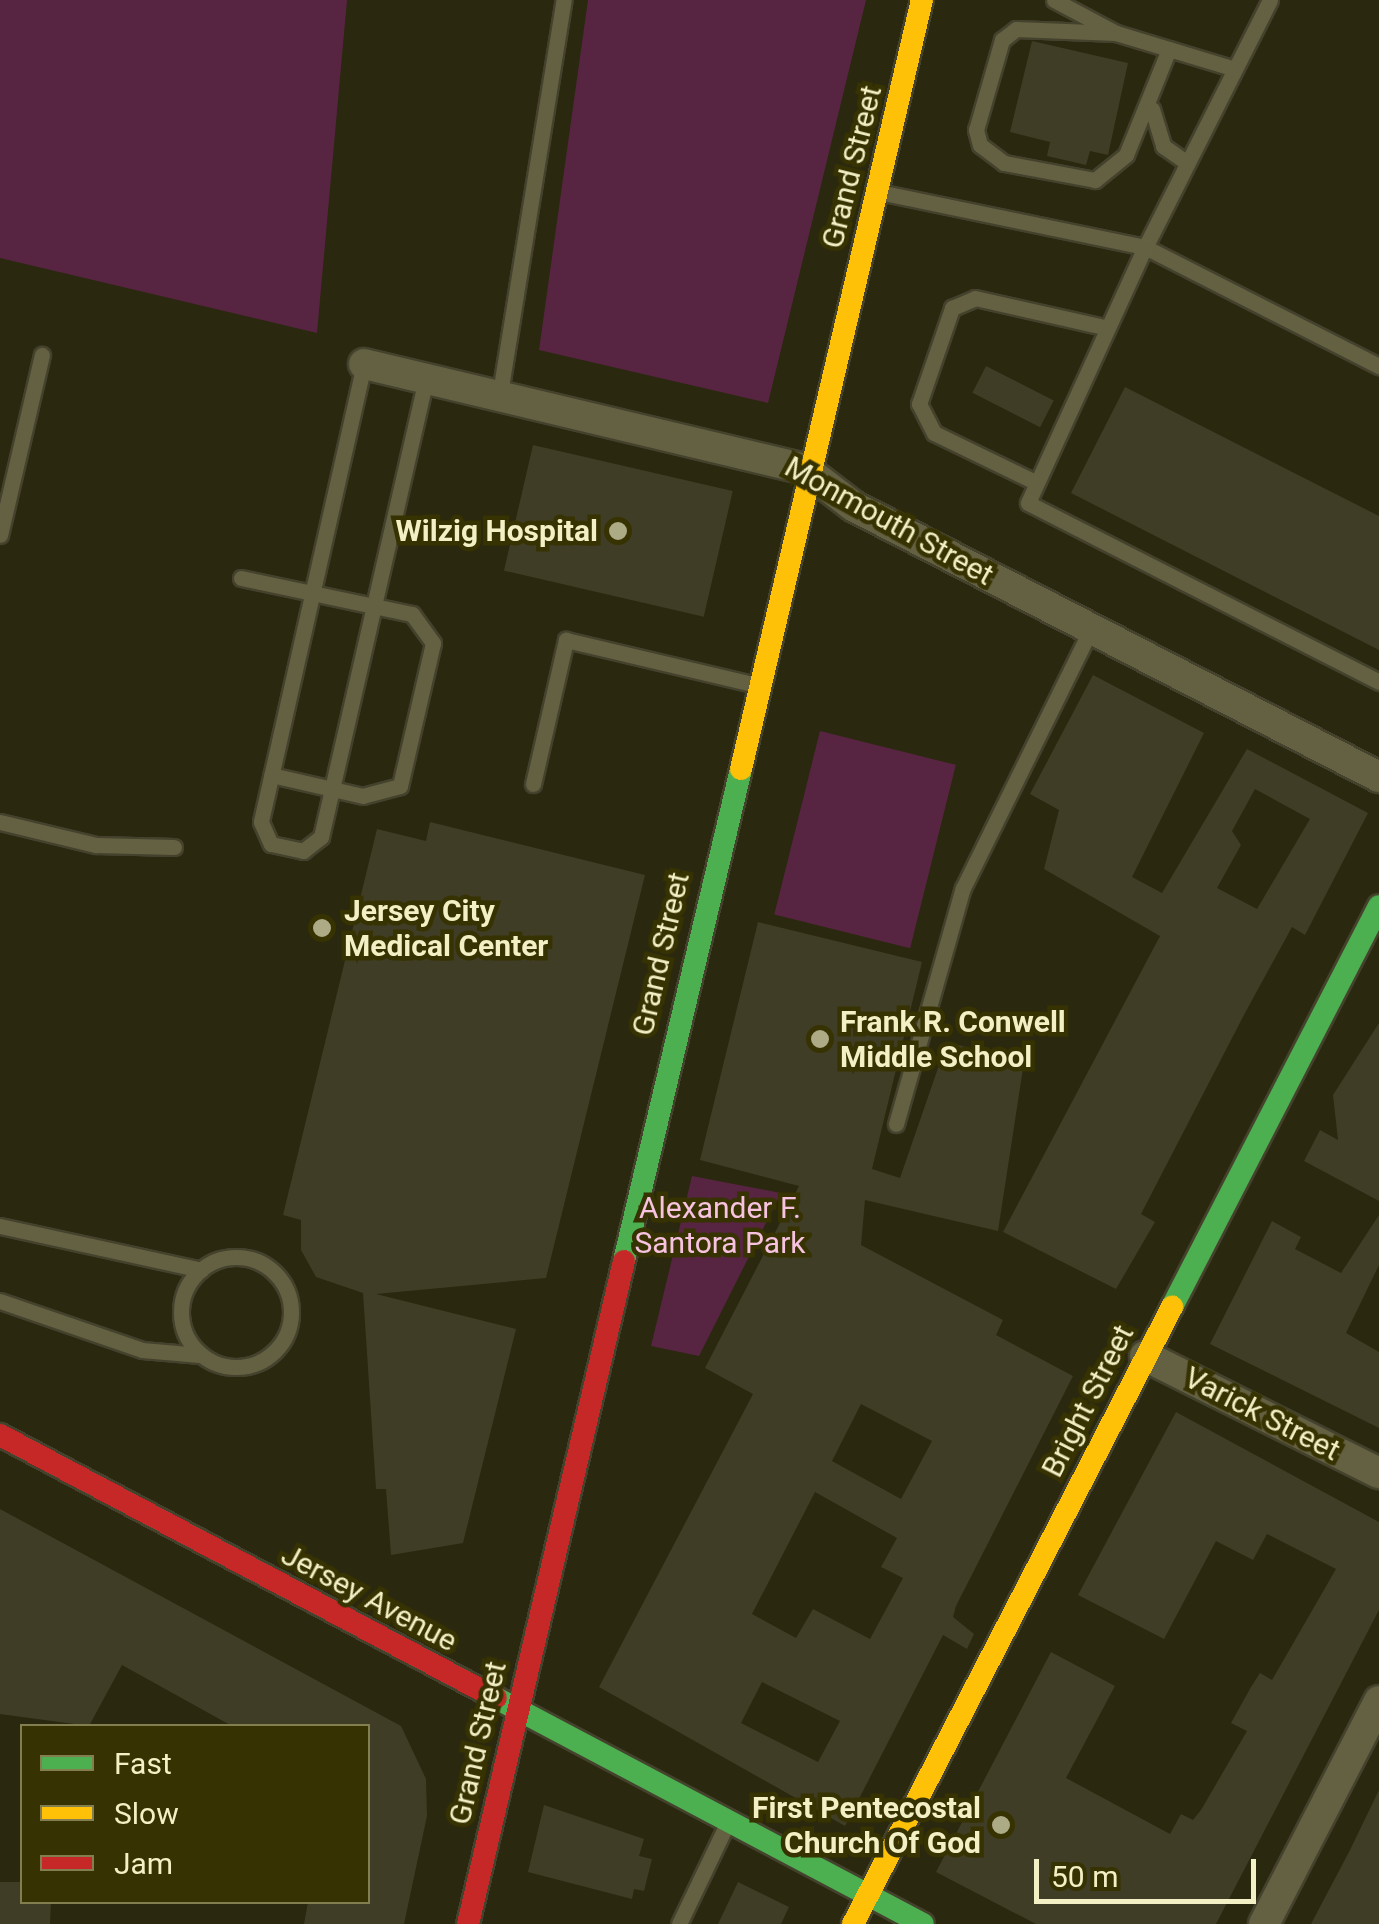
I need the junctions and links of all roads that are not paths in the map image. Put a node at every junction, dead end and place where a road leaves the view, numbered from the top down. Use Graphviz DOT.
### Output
graph roads {
  1 [pos="564,0"];
  2 [pos="922,0"];
  3 [pos="1054,0"];
  4 [pos="1270,0"];
  5 [pos="1116,33"];
  6 [pos="1169,49"];
  7 [pos="1235,69"];
  8 [pos="1152,108"];
  9 [pos="1187,163"];
  10 [pos="879,192"];
  11 [pos="1145,246"];
  12 [pos="1108,328"];
  13 [pos="42,355"];
  14 [pos="364,364"];
  15 [pos="1379,366"];
  16 [pos="426,377"];
  17 [pos="500,393"];
  18 [pos="805,469"];
  19 [pos="1033,481"];
  20 [pos="0,535"];
  21 [pos="241,578"];
  22 [pos="312,593"];
  23 [pos="372,605"];
  24 [pos="1090,631"];
  25 [pos="1379,682"];
  26 [pos="756,685"];
  27 [pos="271,775"];
  28 [pos="1379,777"];
  29 [pos="533,784"];
  30 [pos="332,788"];
  31 [pos="0,822"];
  32 [pos="174,847"];
  33 [pos="1379,906"];
  34 [pos="896,1124"];
  35 [pos="0,1226"];
  36 [pos="201,1270"];
  37 [pos="0,1301"];
  38 [pos="200,1354"];
  39 [pos="1145,1356"];
  40 [pos="0,1436"];
  41 [pos="1379,1473"];
  42 [pos="1379,1700"];
  43 [pos="517,1711"];
  44 [pos="728,1822"];
  45 [pos="867,1896"];
  46 [pos="468,1924"];
  47 [pos="679,1924"];
  48 [pos="852,1924"];
  49 [pos="923,1924"];
  50 [pos="1264,1924"];
  1 -- 17 [label="lane"];
  2 -- 10 [label="street, Grand Street"];
  3 -- 5 [label="lane"];
  4 -- 7 [label="lane"];
  5 -- 6 [label="lane"];
  5 -- 8 [label="lane"];
  6 -- 7 [label="lane"];
  6 -- 8 [label="lane"];
  7 -- 9 [label="lane"];
  8 -- 9 [label="lane"];
  9 -- 11 [label="lane"];
  10 -- 11 [label="lane"];
  10 -- 18 [label="street, Grand Street"];
  11 -- 12 [label="lane"];
  11 -- 15 [label="lane"];
  12 -- 19 [label="lane"];
  12 -- 19 [label="lane"];
  13 -- 20 [label="lane"];
  14 -- 16 [label="street, Monmouth Street"];
  14 -- 22 [label="lane"];
  16 -- 17 [label="street, Monmouth Street"];
  16 -- 23 [label="lane"];
  17 -- 18 [label="street, Monmouth Street"];
  18 -- 24 [label="street, Monmouth Street"];
  18 -- 26 [label="street, Grand Street"];
  19 -- 25 [label="lane"];
  21 -- 22 [label="lane"];
  22 -- 23 [label="lane"];
  22 -- 27 [label="lane"];
  23 -- 30 [label="lane"];
  23 -- 30 [label="lane"];
  24 -- 28 [label="street, Monmouth Street"];
  24 -- 34 [label="lane"];
  26 -- 29 [label="lane"];
  26 -- 43 [label="street, Grand Street"];
  27 -- 30 [label="lane"];
  27 -- 30 [label="lane"];
  31 -- 32 [label="lane"];
  33 -- 39 [label="street, Bright Street"];
  35 -- 36 [label="lane"];
  36 -- 38 [label="lane"];
  36 -- 38 [label="lane"];
  37 -- 38 [label="lane"];
  39 -- 41 [label="street, Varick Street"];
  39 -- 45 [label="street, Bright Street"];
  40 -- 43 [label="street, Jersey Avenue"];
  42 -- 50 [label="street"];
  43 -- 44 [label="street, Jersey Avenue"];
  43 -- 46 [label="street, Grand Street"];
  44 -- 45 [label="street, Jersey Avenue"];
  44 -- 47 [label="lane"];
  45 -- 48 [label="street, Bright Street"];
  45 -- 49 [label="street, Jersey Avenue"];
}
